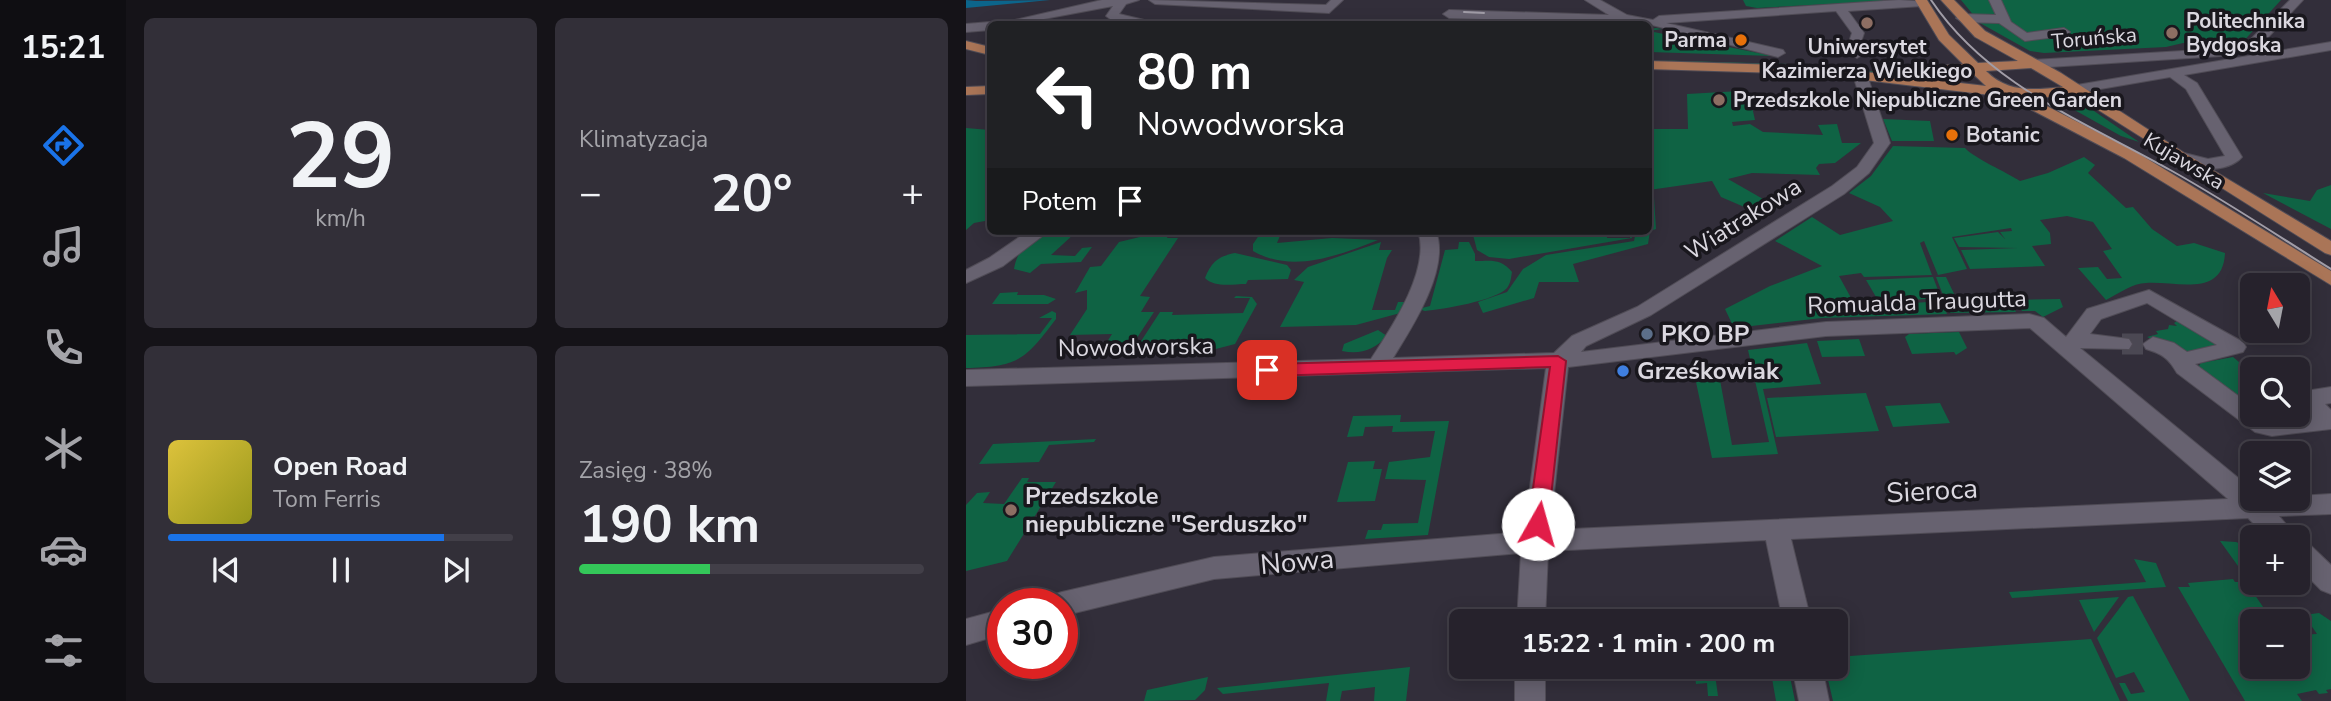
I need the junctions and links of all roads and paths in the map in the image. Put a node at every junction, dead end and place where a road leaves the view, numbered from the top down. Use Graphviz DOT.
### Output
graph roads {
  1 [pos="1133,0"];
  2 [pos="1154,0"];
  3 [pos="1161,0"];
  4 [pos="1460,0"];
  5 [pos="1585,0"];
  6 [pos="1591,0"];
  7 [pos="1735,0"];
  8 [pos="1947,0"];
  9 [pos="1995,0"];
  10 [pos="2297,0"];
  11 [pos="1122,1"];
  12 [pos="1921,1"];
  13 [pos="1241,2"];
  14 [pos="1333,4"];
  15 [pos="1081,6"];
  16 [pos="1840,8"];
  17 [pos="1449,13"];
  18 [pos="1743,13"];
  19 [pos="1962,18"];
  20 [pos="1631,19"];
  21 [pos="2003,19"];
  22 [pos="1016,21"];
  23 [pos="1073,21"];
  24 [pos="1126,21"];
  25 [pos="1443,21"];
  26 [pos="1639,21"];
  27 [pos="1652,23"];
  28 [pos="1652,25"];
  29 [pos="2064,32"];
  30 [pos="2253,45"];
  31 [pos="2331,46"];
  32 [pos="968,47"];
  33 [pos="987,50"];
  34 [pos="1778,53"];
  35 [pos="2284,53"];
  36 [pos="1857,54"];
  37 [pos="1652,58"];
  38 [pos="2033,64"];
  39 [pos="1652,65"];
  40 [pos="1816,67"];
  41 [pos="1972,68"];
  42 [pos="2169,71"];
  43 [pos="1860,75"];
  44 [pos="2077,89"];
  45 [pos="987,90"];
  46 [pos="966,91"];
  47 [pos="2008,93"];
  48 [pos="2180,157"];
  49 [pos="1034,235"];
  50 [pos="1428,235"];
  51 [pos="2331,249"];
  52 [pos="966,277"];
  53 [pos="2331,279"];
  54 [pos="2122,344"];
  55 [pos="2153,344"];
  56 [pos="2071,345"];
  57 [pos="2184,360"];
  58 [pos="1558,361"];
  59 [pos="1377,367"];
  60 [pos="966,378"];
  61 [pos="2331,395"];
  62 [pos="2330,421"];
  63 [pos="2240,496"];
  64 [pos="2331,504"];
  65 [pos="2310,505"];
  66 [pos="2240,509"];
  67 [pos="2257,511"];
  68 [pos="2272,525"];
  69 [pos="1776,529"];
  70 [pos="1536,542"];
  71 [pos="2310,562"];
  72 [pos="2331,582"];
  73 [pos="1078,600"];
  74 [pos="1532,609"];
  75 [pos="1794,609"];
  76 [pos="987,626"];
  77 [pos="966,632"];
  78 [pos="1530,679"];
  79 [pos="1809,679"];
  80 [pos="1530,701"];
  81 [pos="1814,701"];
  1 -- 11 [label="street"];
  2 -- 3 [label="street"];
  3 -- 13 [label="street"];
  4 -- 17 [label="street"];
  5 -- 6 [label="street"];
  6 -- 20 [label="street"];
  7 -- 18 [label="street"];
  8 -- 19 [label="main road, Kujawska"];
  9 -- 21 [label="street"];
  10 -- 30 [label="street"];
  11 -- 15 [label="street"];
  11 -- 24 [label="street"];
  12 -- 16 [label="street"];
  12 -- 41 [label="main road"];
  13 -- 14 [label="street"];
  15 -- 22 [label="street"];
  15 -- 23 [label="street"];
  16 -- 18 [label="street"];
  16 -- 36 [label="street"];
  17 -- 20 [label="street"];
  17 -- 25 [label="street"];
  18 -- 27 [label="street"];
  19 -- 21 [label="street"];
  19 -- 38 [label="main road, Kujawska"];
  20 -- 26 [label="street"];
  21 -- 29 [label="street"];
  28 -- 34 [label="street"];
  31 -- 35 [label="street, Toruńska"];
  32 -- 33 [label="main road"];
  35 -- 38 [label="street, Toruńska"];
  35 -- 42 [label="street, Toruńska"];
  37 -- 40 [label="main road"];
  38 -- 41 [label="main road"];
  38 -- 44 [label="main road, Kujawska"];
  39 -- 40 [label="main road"];
  40 -- 41 [label="main road"];
  40 -- 43 [label="main road"];
  41 -- 47 [label="main road"];
  42 -- 44 [label="street, Toruńska"];
  42 -- 48 [label="street"];
  43 -- 47 [label="main road"];
  43 -- 58 [label="street, Wiatrakowa"];
  44 -- 47 [label="main road"];
  44 -- 48 [label="main road, Kujawska"];
  45 -- 46 [label="main road"];
  47 -- 53 [label="main road, Kujawska"];
  48 -- 51 [label="main road, Kujawska"];
  49 -- 52 [label="street"];
  50 -- 59 [label="street"];
  54 -- 56 [label="street"];
  55 -- 57 [label="street"];
  56 -- 57 [label="street"];
  56 -- 58 [label="street, Romualda Traugutta"];
  56 -- 63 [label="street, Romualda Traugutta"];
  57 -- 62 [label="street"];
  58 -- 59 [label="street, Nowodworska"];
  58 -- 70 [label="street"];
  59 -- 60 [label="street, Nowodworska"];
  61 -- 62 [label="street"];
  64 -- 65 [label="street, Sieroca"];
  66 -- 69 [label="street, Sieroca"];
  67 -- 68 [label="street, Romualda Traugutta"];
  69 -- 70 [label="street, Sieroca"];
  69 -- 75 [label="street"];
  70 -- 73 [label="street, Nowa"];
  70 -- 74 [label="street"];
  71 -- 72 [label="street"];
  76 -- 77 [label="street"];
  78 -- 80 [label="street"];
  79 -- 81 [label="street"];
}
